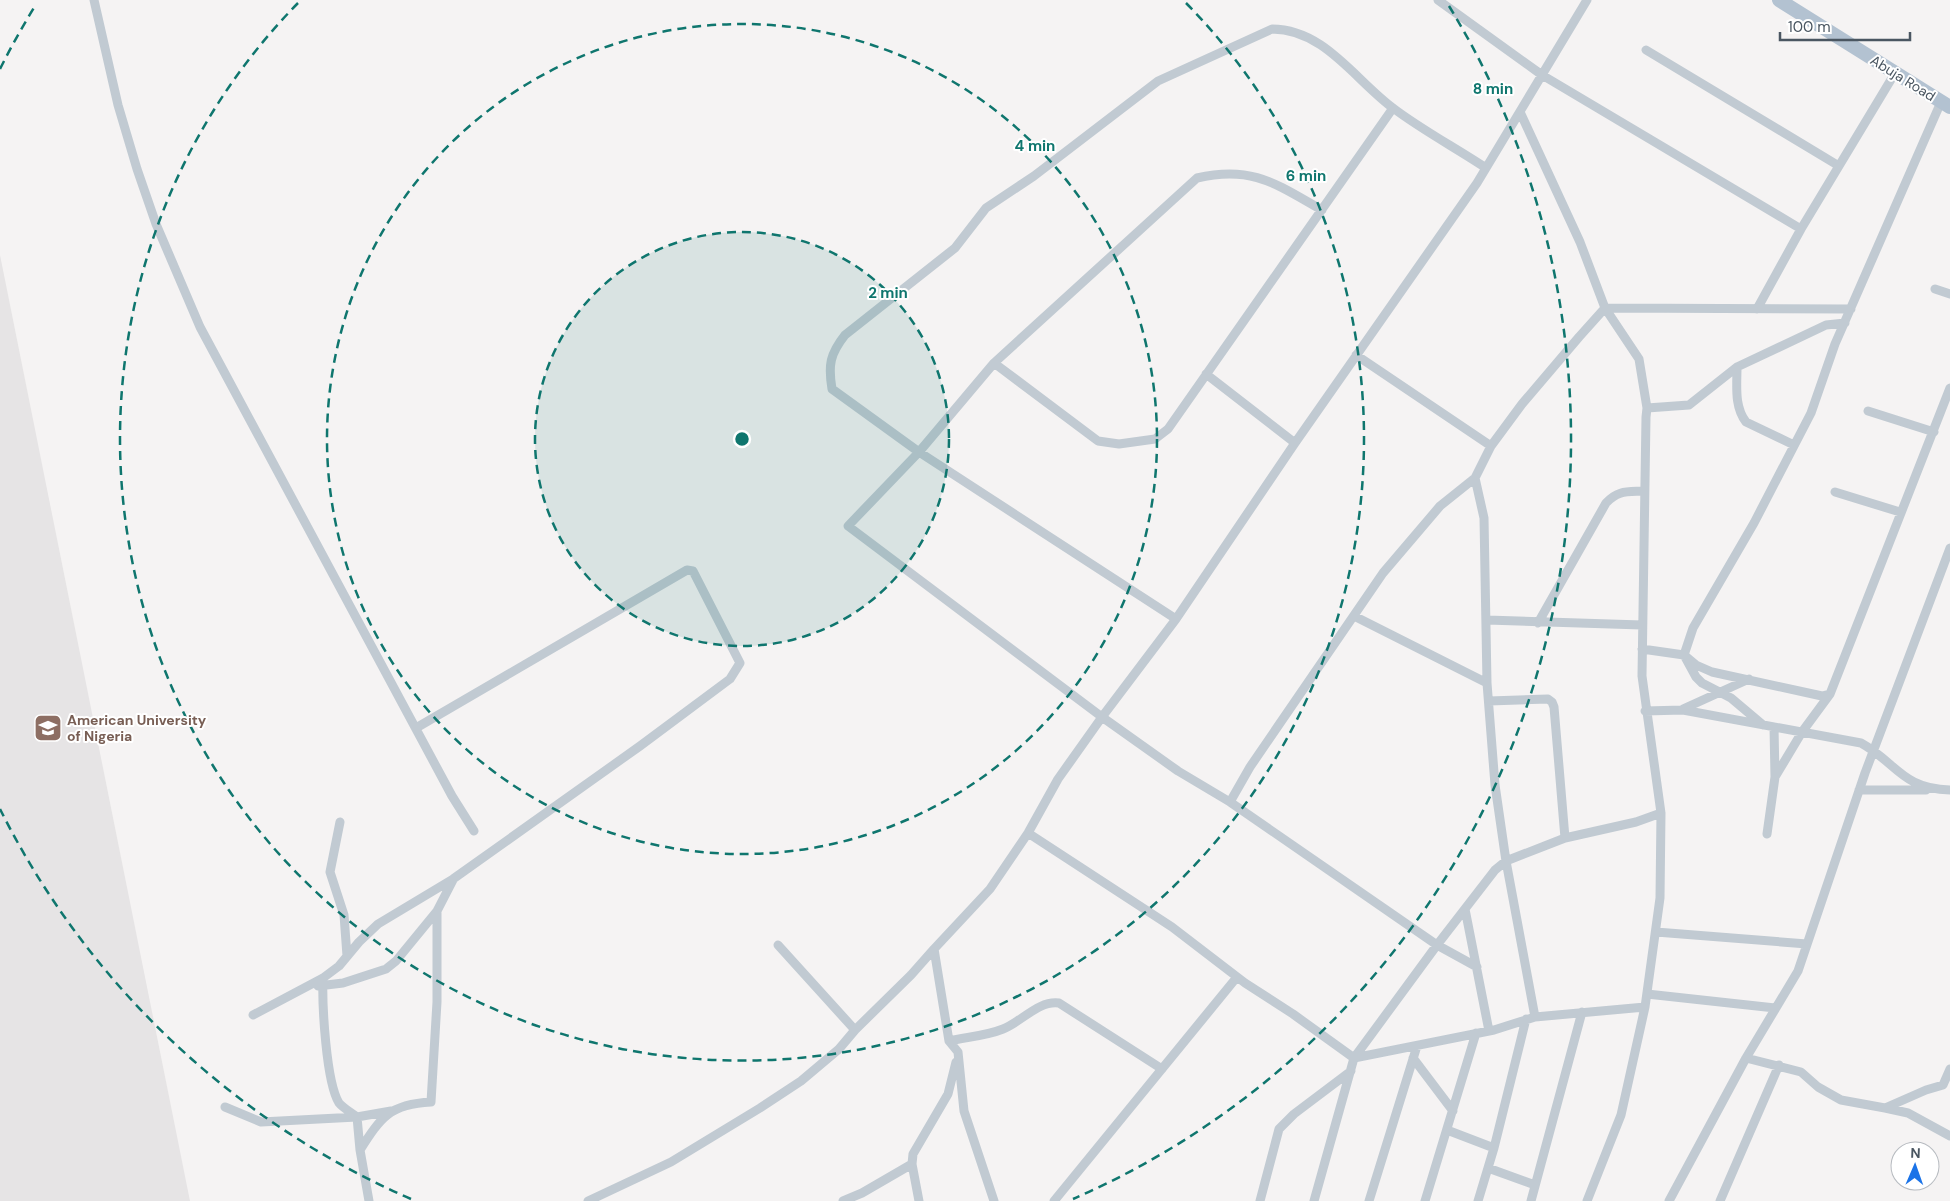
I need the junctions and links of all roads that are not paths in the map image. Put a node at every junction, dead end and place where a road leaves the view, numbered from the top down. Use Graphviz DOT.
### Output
graph roads {
  1 [pos="94,0"];
  2 [pos="1438,0"];
  3 [pos="1587,0"];
  4 [pos="1779,0"];
  5 [pos="1646,50"];
  6 [pos="1895,73"];
  7 [pos="1542,75"];
  8 [pos="1946,105"];
  9 [pos="1393,108"];
  10 [pos="1520,112"];
  11 [pos="1840,166"];
  12 [pos="1486,168"];
  13 [pos="1322,210"];
  14 [pos="1801,229"];
  15 [pos="1935,289"];
  16 [pos="1950,294"];
  17 [pos="1605,308"];
  18 [pos="1757,309"];
  19 [pos="1851,309"];
  20 [pos="1845,323"];
  21 [pos="1356,355"];
  22 [pos="994,363"];
  23 [pos="1737,366"];
  24 [pos="1206,374"];
  25 [pos="1950,388"];
  26 [pos="1647,408"];
  27 [pos="1868,411"];
  28 [pos="1934,432"];
  29 [pos="1295,443"];
  30 [pos="1794,445"];
  31 [pos="1491,446"];
  32 [pos="919,452"];
  33 [pos="1475,478"];
  34 [pos="1644,491"];
  35 [pos="1835,492"];
  36 [pos="1900,512"];
  37 [pos="1950,548"];
  38 [pos="1354,616"];
  39 [pos="1176,619"];
  40 [pos="1487,620"];
  41 [pos="1538,622"];
  42 [pos="1642,625"];
  43 [pos="1642,649"];
  44 [pos="1684,655"];
  45 [pos="1749,680"];
  46 [pos="1487,683"];
  47 [pos="1720,692"];
  48 [pos="1830,694"];
  49 [pos="1489,701"];
  50 [pos="1683,710"];
  51 [pos="1645,711"];
  52 [pos="1102,716"];
  53 [pos="1763,725"];
  54 [pos="1774,727"];
  55 [pos="416,728"];
  56 [pos="1802,732"];
  57 [pos="1874,750"];
  58 [pos="1775,777"];
  59 [pos="1859,790"];
  60 [pos="1934,790"];
  61 [pos="1950,790"];
  62 [pos="1230,802"];
  63 [pos="1661,813"];
  64 [pos="340,822"];
  65 [pos="474,830"];
  66 [pos="1028,832"];
  67 [pos="1767,834"];
  68 [pos="1565,838"];
  69 [pos="1506,861"];
  70 [pos="453,879"];
  71 [pos="1465,908"];
  72 [pos="437,911"];
  73 [pos="1656,932"];
  74 [pos="1807,944"];
  75 [pos="778,945"];
  76 [pos="1437,945"];
  77 [pos="934,949"];
  78 [pos="347,956"];
  79 [pos="1477,968"];
  80 [pos="1237,977"];
  81 [pos="323,982"];
  82 [pos="1647,994"];
  83 [pos="1645,1007"];
  84 [pos="1775,1008"];
  85 [pos="1582,1012"];
  86 [pos="253,1015"];
  87 [pos="1530,1018"];
  88 [pos="855,1030"];
  89 [pos="1489,1030"];
  90 [pos="1476,1033"];
  91 [pos="949,1041"];
  92 [pos="1417,1046"];
  93 [pos="958,1052"];
  94 [pos="1354,1058"];
  95 [pos="1413,1058"];
  96 [pos="1746,1058"];
  97 [pos="1779,1066"];
  98 [pos="1162,1069"];
  99 [pos="1950,1069"];
  100 [pos="1351,1070"];
  101 [pos="225,1107"];
  102 [pos="1885,1108"];
  103 [pos="391,1111"];
  104 [pos="1453,1111"];
  105 [pos="357,1117"];
  106 [pos="1447,1130"];
  107 [pos="1950,1136"];
  108 [pos="1494,1148"];
  109 [pos="360,1150"];
  110 [pos="912,1164"];
  111 [pos="1488,1168"];
  112 [pos="1536,1185"];
  113 [pos="368,1201"];
  114 [pos="588,1201"];
  115 [pos="843,1201"];
  116 [pos="919,1201"];
  117 [pos="994,1201"];
  118 [pos="1054,1201"];
  119 [pos="1260,1201"];
  120 [pos="1314,1201"];
  121 [pos="1369,1201"];
  122 [pos="1425,1201"];
  123 [pos="1478,1201"];
  124 [pos="1531,1201"];
  125 [pos="1587,1201"];
  126 [pos="1669,1201"];
  127 [pos="1720,1201"];
  1 -- 55 [label="street"];
  2 -- 7 [label="street"];
  3 -- 7 [label="street"];
  4 -- 6 [label="main road, Abuja Road"];
  5 -- 11 [label="street"];
  6 -- 8 [label="main road, Abuja Road"];
  6 -- 11 [label="street"];
  7 -- 10 [label="street"];
  7 -- 14 [label="street"];
  8 -- 19 [label="street"];
  9 -- 12 [label="street"];
  9 -- 13 [label="street"];
  9 -- 32 [label="street"];
  10 -- 12 [label="street"];
  10 -- 17 [label="street"];
  11 -- 14 [label="street"];
  12 -- 21 [label="street"];
  13 -- 22 [label="street"];
  13 -- 24 [label="street"];
  14 -- 18 [label="street"];
  15 -- 16 [label="street"];
  17 -- 18 [label="street"];
  17 -- 26 [label="street"];
  17 -- 31 [label="street"];
  18 -- 19 [label="street"];
  19 -- 20 [label="street"];
  20 -- 23 [label="street"];
  20 -- 30 [label="street"];
  21 -- 29 [label="street"];
  21 -- 31 [label="street"];
  22 -- 24 [label="street"];
  22 -- 32 [label="street"];
  23 -- 26 [label="street"];
  23 -- 30 [label="street"];
  24 -- 29 [label="street"];
  25 -- 28 [label="street"];
  26 -- 34 [label="street"];
  27 -- 28 [label="street"];
  28 -- 36 [label="street"];
  29 -- 39 [label="street"];
  30 -- 44 [label="street"];
  31 -- 33 [label="street"];
  32 -- 39 [label="street"];
  32 -- 52 [label="street"];
  33 -- 38 [label="street"];
  33 -- 40 [label="street"];
  34 -- 41 [label="street"];
  34 -- 42 [label="street"];
  35 -- 36 [label="street"];
  36 -- 48 [label="street"];
  37 -- 57 [label="street"];
  38 -- 46 [label="street"];
  38 -- 62 [label="street"];
  39 -- 52 [label="street"];
  40 -- 41 [label="street"];
  40 -- 46 [label="street"];
  41 -- 42 [label="street"];
  42 -- 43 [label="street"];
  43 -- 44 [label="street"];
  43 -- 51 [label="street"];
  44 -- 45 [label="street"];
  44 -- 47 [label="street"];
  45 -- 47 [label="street"];
  45 -- 48 [label="street"];
  46 -- 49 [label="street"];
  47 -- 50 [label="street"];
  47 -- 53 [label="street"];
  48 -- 56 [label="street"];
  49 -- 68 [label="street"];
  49 -- 69 [label="street"];
  50 -- 51 [label="street"];
  50 -- 53 [label="street"];
  51 -- 63 [label="street"];
  52 -- 62 [label="street"];
  52 -- 66 [label="street"];
  53 -- 54 [label="street"];
  54 -- 56 [label="street"];
  54 -- 58 [label="street"];
  55 -- 65 [label="street"];
  55 -- 70 [label="street"];
  56 -- 57 [label="street"];
  56 -- 58 [label="street"];
  57 -- 59 [label="street"];
  57 -- 60 [label="street"];
  58 -- 67 [label="street"];
  59 -- 60 [label="street"];
  59 -- 74 [label="street"];
  60 -- 61 [label="street"];
  62 -- 76 [label="street"];
  63 -- 68 [label="street"];
  63 -- 73 [label="street"];
  64 -- 78 [label="street"];
  66 -- 77 [label="street"];
  66 -- 80 [label="street"];
  68 -- 69 [label="street"];
  69 -- 71 [label="street"];
  69 -- 87 [label="street"];
  70 -- 72 [label="street"];
  70 -- 78 [label="street"];
  71 -- 76 [label="street"];
  71 -- 79 [label="street"];
  72 -- 81 [label="street"];
  72 -- 103 [label="street"];
  73 -- 74 [label="street"];
  73 -- 82 [label="street"];
  74 -- 84 [label="street"];
  75 -- 88 [label="street"];
  76 -- 79 [label="street"];
  76 -- 94 [label="street"];
  77 -- 88 [label="street"];
  77 -- 91 [label="street"];
  78 -- 81 [label="street"];
  79 -- 89 [label="street"];
  80 -- 94 [label="street"];
  80 -- 98 [label="street"];
  81 -- 86 [label="street"];
  81 -- 105 [label="street"];
  82 -- 83 [label="street"];
  82 -- 84 [label="street"];
  83 -- 85 [label="street"];
  83 -- 125 [label="street"];
  84 -- 96 [label="street"];
  85 -- 87 [label="street"];
  85 -- 112 [label="street"];
  87 -- 89 [label="street"];
  87 -- 108 [label="street"];
  88 -- 114 [label="street"];
  89 -- 90 [label="street"];
  90 -- 92 [label="street"];
  90 -- 104 [label="street"];
  91 -- 93 [label="street"];
  91 -- 98 [label="street"];
  92 -- 94 [label="street"];
  92 -- 95 [label="street"];
  93 -- 110 [label="street"];
  93 -- 117 [label="street"];
  94 -- 100 [label="street"];
  95 -- 104 [label="street"];
  95 -- 121 [label="street"];
  96 -- 97 [label="street"];
  96 -- 126 [label="street"];
  97 -- 102 [label="street"];
  97 -- 127 [label="street"];
  98 -- 118 [label="street"];
  99 -- 102 [label="street"];
  100 -- 119 [label="street"];
  100 -- 120 [label="street"];
  101 -- 105 [label="street"];
  102 -- 107 [label="street"];
  103 -- 105 [label="street"];
  103 -- 109 [label="street"];
  104 -- 106 [label="street"];
  105 -- 109 [label="street"];
  106 -- 108 [label="street"];
  106 -- 122 [label="street"];
  108 -- 111 [label="street"];
  109 -- 113 [label="street"];
  110 -- 115 [label="street"];
  110 -- 116 [label="street"];
  111 -- 112 [label="street"];
  111 -- 123 [label="street"];
  112 -- 124 [label="street"];
}
